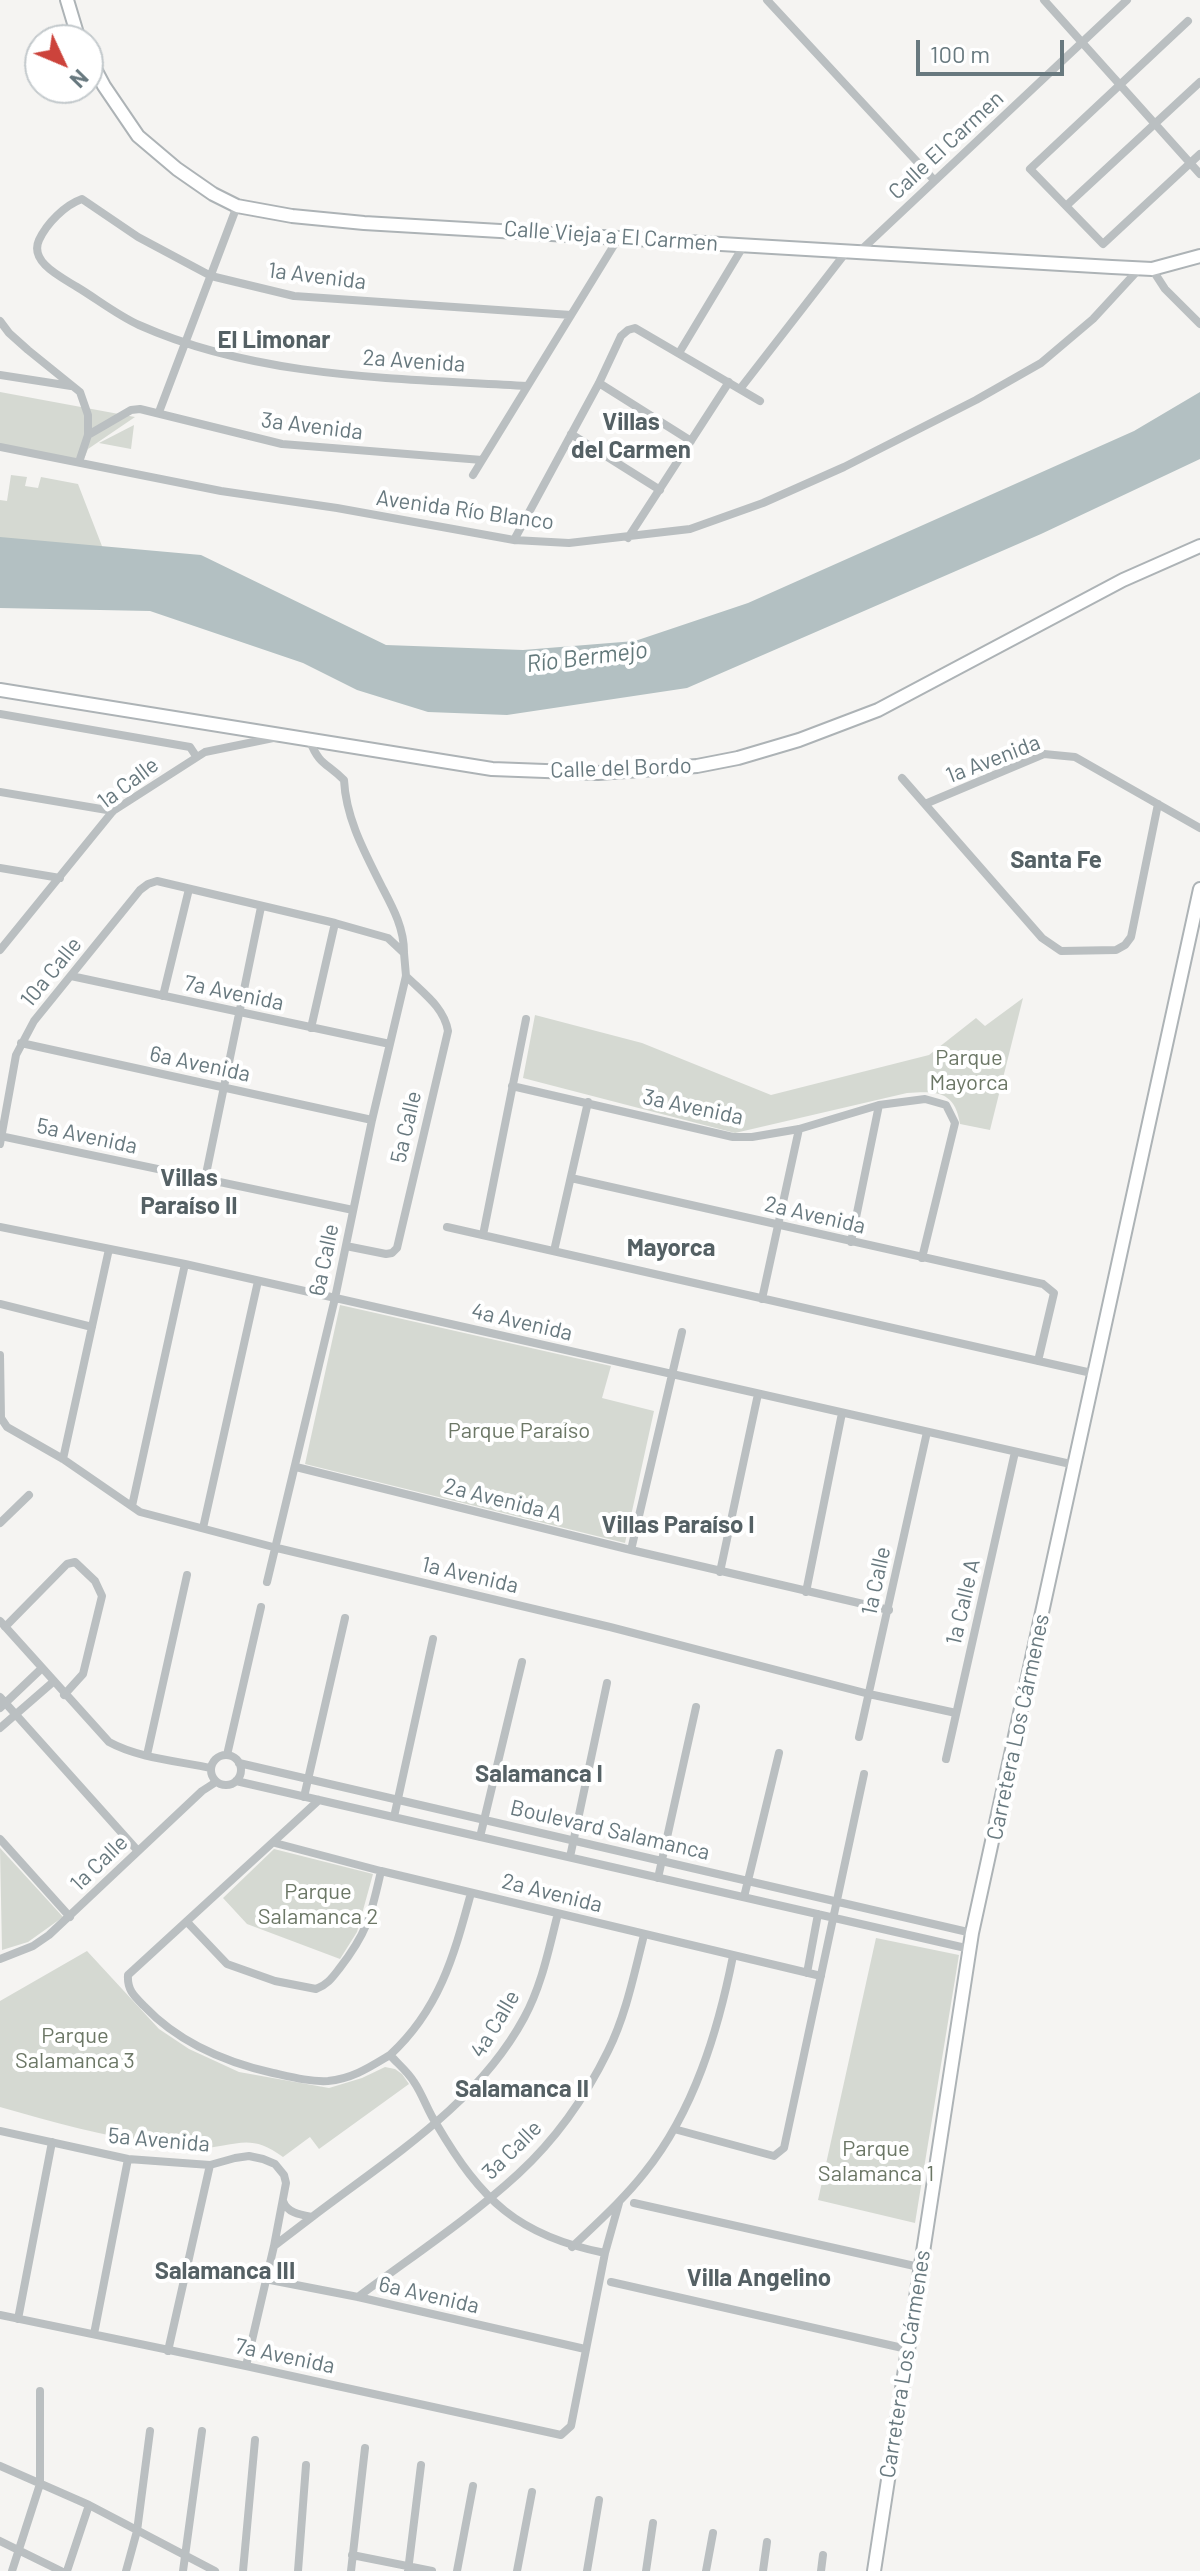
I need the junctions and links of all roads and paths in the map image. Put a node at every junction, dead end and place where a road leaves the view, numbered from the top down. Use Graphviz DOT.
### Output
graph roads {
  1 [pos="67,0"];
  2 [pos="767,0"];
  3 [pos="1044,0"];
  4 [pos="1127,0"];
  5 [pos="1188,21"];
  6 [pos="74,24"];
  7 [pos="1083,41"];
  8 [pos="1200,82"];
  9 [pos="1120,84"];
  10 [pos="104,86"];
  11 [pos="1156,124"];
  12 [pos="1200,154"];
  13 [pos="1191,163"];
  14 [pos="1200,174"];
  15 [pos="934,180"];
  16 [pos="237,206"];
  17 [pos="1066,206"];
  18 [pos="619,237"];
  19 [pos="744,245"];
  20 [pos="853,251"];
  21 [pos="1200,256"];
  22 [pos="38,257"];
  23 [pos="1147,268"];
  24 [pos="211,276"];
  25 [pos="571,315"];
  26 [pos="0,321"];
  27 [pos="1200,324"];
  28 [pos="185,344"];
  29 [pos="679,353"];
  30 [pos="0,375"];
  31 [pos="729,382"];
  32 [pos="599,383"];
  33 [pos="72,386"];
  34 [pos="527,386"];
  35 [pos="740,389"];
  36 [pos="760,401"];
  37 [pos="159,412"];
  38 [pos="571,434"];
  39 [pos="88,435"];
  40 [pos="691,441"];
  41 [pos="0,447"];
  42 [pos="482,460"];
  43 [pos="79,462"];
  44 [pos="473,475"];
  45 [pos="660,490"];
  46 [pos="628,538"];
  47 [pos="514,540"];
  48 [pos="1200,546"];
  49 [pos="0,690"];
  50 [pos="0,714"];
  51 [pos="283,737"];
  52 [pos="310,741"];
  53 [pos="196,756"];
  54 [pos="902,778"];
  55 [pos="0,792"];
  56 [pos="925,804"];
  57 [pos="1158,804"];
  58 [pos="113,811"];
  59 [pos="1200,828"];
  60 [pos="0,868"];
  61 [pos="60,878"];
  62 [pos="189,889"];
  63 [pos="1200,889"];
  64 [pos="261,907"];
  65 [pos="335,923"];
  66 [pos="2,944"];
  67 [pos="401,950"];
  68 [pos="71,976"];
  69 [pos="406,976"];
  70 [pos="163,996"];
  71 [pos="239,1012"];
  72 [pos="526,1019"];
  73 [pos="311,1028"];
  74 [pos="21,1043"];
  75 [pos="390,1044"];
  76 [pos="512,1086"];
  77 [pos="224,1088"];
  78 [pos="588,1102"];
  79 [pos="879,1105"];
  80 [pos="372,1120"];
  81 [pos="799,1129"];
  82 [pos="0,1136"];
  83 [pos="0,1144"];
  84 [pos="571,1178"];
  85 [pos="205,1179"];
  86 [pos="353,1210"];
  87 [pos="778,1225"];
  88 [pos="0,1227"];
  89 [pos="447,1227"];
  90 [pos="483,1235"];
  91 [pos="851,1242"];
  92 [pos="346,1246"];
  93 [pos="109,1249"];
  94 [pos="554,1251"];
  95 [pos="922,1258"];
  96 [pos="185,1264"];
  97 [pos="258,1281"];
  98 [pos="335,1298"];
  99 [pos="762,1299"];
  100 [pos="0,1304"];
  101 [pos="92,1327"];
  102 [pos="682,1332"];
  103 [pos="0,1355"];
  104 [pos="1038,1361"];
  105 [pos="1096,1374"];
  106 [pos="673,1375"];
  107 [pos="758,1394"];
  108 [pos="842,1413"];
  109 [pos="1,1418"];
  110 [pos="927,1432"];
  111 [pos="1015,1452"];
  112 [pos="63,1459"];
  113 [pos="1075,1465"];
  114 [pos="296,1467"];
  115 [pos="29,1495"];
  116 [pos="132,1506"];
  117 [pos="0,1523"];
  118 [pos="203,1528"];
  119 [pos="277,1548"];
  120 [pos="631,1550"];
  121 [pos="720,1572"];
  122 [pos="187,1575"];
  123 [pos="267,1582"];
  124 [pos="806,1592"];
  125 [pos="261,1607"];
  126 [pos="889,1610"];
  127 [pos="345,1618"];
  128 [pos="2,1624"];
  129 [pos="433,1639"];
  130 [pos="522,1662"];
  131 [pos="41,1669"];
  132 [pos="53,1682"];
  133 [pos="607,1683"];
  134 [pos="869,1694"];
  135 [pos="64,1695"];
  136 [pos="2,1702"];
  137 [pos="696,1707"];
  138 [pos="956,1713"];
  139 [pos="17,1715"];
  140 [pos="0,1728"];
  141 [pos="859,1737"];
  142 [pos="779,1753"];
  143 [pos="147,1755"];
  144 [pos="227,1755"];
  145 [pos="946,1759"];
  146 [pos="239,1763"];
  147 [pos="211,1768"];
  148 [pos="864,1774"];
  149 [pos="308,1779"];
  150 [pos="236,1781"];
  151 [pos="216,1782"];
  152 [pos="304,1797"];
  153 [pos="398,1799"];
  154 [pos="319,1800"];
  155 [pos="394,1817"];
  156 [pos="485,1820"];
  157 [pos="480,1837"];
  158 [pos="0,1839"];
  159 [pos="573,1840"];
  160 [pos="275,1843"];
  161 [pos="138,1851"];
  162 [pos="570,1857"];
  163 [pos="661,1861"];
  164 [pos="381,1871"];
  165 [pos="658,1878"];
  166 [pos="748,1881"];
  167 [pos="471,1893"];
  168 [pos="744,1897"];
  169 [pos="837,1901"];
  170 [pos="558,1913"];
  171 [pos="818,1914"];
  172 [pos="70,1917"];
  173 [pos="834,1918"];
  174 [pos="188,1923"];
  175 [pos="972,1933"];
  176 [pos="644,1935"];
  177 [pos="970,1949"];
  178 [pos="733,1956"];
  179 [pos="0,1959"];
  180 [pos="807,1973"];
  181 [pos="821,1976"];
  182 [pos="390,2055"];
  183 [pos="435,2123"];
  184 [pos="674,2129"];
  185 [pos="0,2131"];
  186 [pos="52,2142"];
  187 [pos="128,2159"];
  188 [pos="210,2165"];
  189 [pos="489,2198"];
  190 [pos="283,2201"];
  191 [pos="619,2203"];
  192 [pos="634,2203"];
  193 [pos="312,2217"];
  194 [pos="274,2246"];
  195 [pos="572,2247"];
  196 [pos="605,2253"];
  197 [pos="919,2267"];
  198 [pos="265,2279"];
  199 [pos="611,2282"];
  200 [pos="358,2297"];
  201 [pos="0,2315"];
  202 [pos="18,2319"];
  203 [pos="94,2334"];
  204 [pos="585,2349"];
  205 [pos="907,2349"];
  206 [pos="168,2351"];
  207 [pos="246,2366"];
  208 [pos="40,2391"];
  209 [pos="150,2431"];
  210 [pos="202,2431"];
  211 [pos="255,2440"];
  212 [pos="365,2448"];
  213 [pos="306,2465"];
  214 [pos="421,2465"];
  215 [pos="0,2466"];
  216 [pos="40,2484"];
  217 [pos="473,2486"];
  218 [pos="532,2492"];
  219 [pos="599,2500"];
  220 [pos="89,2505"];
  221 [pos="653,2523"];
  222 [pos="137,2531"];
  223 [pos="713,2533"];
  224 [pos="0,2541"];
  225 [pos="767,2542"];
  226 [pos="19,2550"];
  227 [pos="352,2555"];
  228 [pos="823,2555"];
  229 [pos="186,2558"];
  230 [pos="408,2568"];
  231 [pos="12,2571"];
  232 [pos="61,2571"];
  233 [pos="67,2571"];
  234 [pos="126,2571"];
  235 [pos="183,2571"];
  236 [pos="215,2571"];
  237 [pos="243,2571"];
  238 [pos="298,2571"];
  239 [pos="351,2571"];
  240 [pos="432,2571"];
  241 [pos="457,2571"];
  242 [pos="517,2571"];
  243 [pos="587,2571"];
  244 [pos="646,2571"];
  245 [pos="706,2571"];
  246 [pos="763,2571"];
  247 [pos="821,2571"];
  248 [pos="874,2571"];
  1 -- 6 [label="street"];
  2 -- 15 [label="street"];
  3 -- 7 [label="street"];
  4 -- 7 [label="street, Calle El Carmen"];
  5 -- 9 [label="street"];
  7 -- 9 [label="street"];
  7 -- 15 [label="street, Calle El Carmen"];
  8 -- 11 [label="street"];
  9 -- 11 [label="street"];
  9 -- 17 [label="street"];
  10 -- 16 [label="street, Calle Vieja a El Carmen"];
  11 -- 13 [label="street"];
  11 -- 17 [label="street"];
  12 -- 13 [label="street"];
  13 -- 14 [label="street"];
  13 -- 17 [label="street"];
  15 -- 20 [label="street, Calle El Carmen"];
  16 -- 18 [label="street, Calle Vieja a El Carmen"];
  16 -- 24 [label="street"];
  18 -- 19 [label="street, Calle Vieja a El Carmen"];
  18 -- 25 [label="street"];
  19 -- 20 [label="street, Calle Vieja a El Carmen"];
  19 -- 29 [label="street"];
  20 -- 23 [label="street, Calle Vieja a El Carmen"];
  20 -- 35 [label="street"];
  21 -- 23 [label="street, Calle Vieja a El Carmen"];
  22 -- 24 [label="street, 1a Avenida"];
  22 -- 28 [label="street, 2a Avenida"];
  23 -- 27 [label="street"];
  23 -- 46 [label="street, Avenida Río Blanco"];
  24 -- 25 [label="street, 1a Avenida"];
  24 -- 28 [label="street"];
  25 -- 34 [label="street"];
  26 -- 33 [label="street"];
  28 -- 34 [label="street, 2a Avenida"];
  28 -- 37 [label="street"];
  29 -- 31 [label="street"];
  29 -- 32 [label="street"];
  30 -- 33 [label="street"];
  31 -- 35 [label="street"];
  31 -- 40 [label="street"];
  32 -- 38 [label="street"];
  32 -- 40 [label="street"];
  33 -- 39 [label="street"];
  34 -- 42 [label="street"];
  35 -- 36 [label="street"];
  37 -- 39 [label="street, 3a Avenida"];
  37 -- 42 [label="street, 3a Avenida"];
  38 -- 45 [label="street"];
  38 -- 47 [label="street"];
  39 -- 43 [label="street"];
  40 -- 45 [label="street"];
  41 -- 43 [label="street, Avenida Río Blanco"];
  42 -- 44 [label="street"];
  43 -- 47 [label="street, Avenida Río Blanco"];
  45 -- 46 [label="street"];
  46 -- 47 [label="street, Avenida Río Blanco"];
  48 -- 52 [label="street, Calle del Bordo"];
  49 -- 51 [label="street, Calle del Bordo"];
  50 -- 53 [label="street"];
  51 -- 52 [label="street, Calle del Bordo"];
  51 -- 53 [label="street, 1a Calle"];
  52 -- 67 [label="street, 6a Calle"];
  53 -- 58 [label="street, 1a Calle"];
  54 -- 56 [label="street"];
  55 -- 58 [label="street"];
  56 -- 57 [label="street, 1a Avenida"];
  56 -- 57 [label="street"];
  57 -- 59 [label="street, 1a Avenida"];
  58 -- 61 [label="street, 1a Calle"];
  60 -- 61 [label="street"];
  61 -- 66 [label="street, 1a Calle"];
  62 -- 64 [label="street"];
  62 -- 68 [label="street, 10a Calle"];
  62 -- 70 [label="street"];
  63 -- 105 [label="street, Carretera Los Cármenes"];
  64 -- 65 [label="street"];
  64 -- 71 [label="street"];
  65 -- 67 [label="street"];
  65 -- 73 [label="street"];
  67 -- 69 [label="street, 6a Calle"];
  68 -- 70 [label="street, 7a Avenida"];
  68 -- 74 [label="street, 10a Calle"];
  69 -- 75 [label="street, 6a Calle"];
  69 -- 92 [label="street, 5a Calle"];
  70 -- 71 [label="street, 7a Avenida"];
  71 -- 73 [label="street, 7a Avenida"];
  71 -- 77 [label="street"];
  72 -- 76 [label="street"];
  73 -- 75 [label="street, 7a Avenida"];
  74 -- 77 [label="street, 6a Avenida"];
  74 -- 82 [label="street, 10a Calle"];
  75 -- 80 [label="street, 6a Calle"];
  76 -- 78 [label="street, 3a Avenida"];
  76 -- 90 [label="street"];
  77 -- 80 [label="street, 6a Avenida"];
  77 -- 85 [label="street"];
  78 -- 81 [label="street, 3a Avenida"];
  78 -- 84 [label="street"];
  79 -- 81 [label="street, 3a Avenida"];
  79 -- 91 [label="street"];
  79 -- 95 [label="street, 3a Avenida"];
  80 -- 86 [label="street, 6a Calle"];
  81 -- 87 [label="street"];
  82 -- 83 [label="street, 10a Calle"];
  82 -- 85 [label="street, 5a Avenida"];
  84 -- 87 [label="street, 2a Avenida"];
  84 -- 94 [label="street"];
  85 -- 86 [label="street, 5a Avenida"];
  86 -- 92 [label="street, 6a Calle"];
  87 -- 91 [label="street, 2a Avenida"];
  87 -- 99 [label="street"];
  88 -- 93 [label="street, 4a Avenida"];
  89 -- 90 [label="street"];
  90 -- 94 [label="street"];
  91 -- 95 [label="street, 2a Avenida"];
  92 -- 98 [label="street, 6a Calle"];
  93 -- 96 [label="street, 4a Avenida"];
  93 -- 101 [label="street"];
  94 -- 99 [label="street"];
  95 -- 104 [label="street, 2a Avenida"];
  96 -- 97 [label="street, 4a Avenida"];
  96 -- 116 [label="street"];
  97 -- 98 [label="street, 4a Avenida"];
  97 -- 118 [label="street"];
  98 -- 106 [label="street, 4a Avenida"];
  98 -- 114 [label="street, 6a Calle"];
  99 -- 104 [label="street"];
  100 -- 101 [label="street"];
  101 -- 112 [label="street"];
  102 -- 106 [label="street"];
  103 -- 109 [label="street"];
  104 -- 105 [label="street"];
  105 -- 113 [label="street, Carretera Los Cármenes"];
  106 -- 107 [label="street, 4a Avenida"];
  106 -- 120 [label="street"];
  107 -- 108 [label="street, 4a Avenida"];
  107 -- 121 [label="street"];
  108 -- 110 [label="street, 4a Avenida"];
  108 -- 124 [label="street"];
  109 -- 112 [label="street, 1a Avenida"];
  110 -- 111 [label="street, 4a Avenida"];
  110 -- 126 [label="street, 1a Calle"];
  111 -- 113 [label="street, 4a Avenida"];
  111 -- 138 [label="street, 1a Calle A"];
  112 -- 116 [label="street, 1a Avenida"];
  113 -- 175 [label="street, Carretera Los Cármenes"];
  114 -- 119 [label="street, 6a Calle"];
  114 -- 120 [label="street, 2a Avenida A"];
  115 -- 117 [label="street"];
  116 -- 118 [label="street, 1a Avenida"];
  118 -- 119 [label="street, 1a Avenida"];
  119 -- 123 [label="street, 6a Calle"];
  119 -- 134 [label="street, 1a Avenida"];
  120 -- 121 [label="street, 2a Avenida A"];
  121 -- 124 [label="street, 2a Avenida A"];
  122 -- 143 [label="street"];
  124 -- 126 [label="street, 2a Avenida A"];
  125 -- 144 [label="street"];
  126 -- 134 [label="street, 1a Calle"];
  127 -- 149 [label="street"];
  128 -- 131 [label="street"];
  128 -- 135 [label="street"];
  129 -- 153 [label="street"];
  130 -- 156 [label="street"];
  131 -- 132 [label="street"];
  131 -- 136 [label="street"];
  132 -- 135 [label="street"];
  132 -- 139 [label="street"];
  133 -- 159 [label="street"];
  134 -- 138 [label="street, 1a Avenida"];
  134 -- 141 [label="street, 1a Calle"];
  135 -- 143 [label="street"];
  136 -- 139 [label="street"];
  137 -- 163 [label="street"];
  138 -- 145 [label="street, 1a Calle A"];
  139 -- 140 [label="street"];
  139 -- 161 [label="street"];
  142 -- 166 [label="street"];
  143 -- 147 [label="street"];
  144 -- 146 [label="street"];
  144 -- 147 [label="street"];
  146 -- 149 [label="street, Boulevard Salamanca"];
  146 -- 150 [label="street"];
  147 -- 151 [label="street"];
  148 -- 169 [label="street"];
  149 -- 152 [label="street"];
  149 -- 153 [label="street, Boulevard Salamanca"];
  150 -- 151 [label="street"];
  150 -- 152 [label="street, Boulevard Salamanca"];
  151 -- 161 [label="street, 1a Calle"];
  152 -- 154 [label="street, Boulevard Salamanca"];
  153 -- 155 [label="street"];
  153 -- 156 [label="street, Boulevard Salamanca"];
  154 -- 155 [label="street, Boulevard Salamanca"];
  154 -- 160 [label="street"];
  155 -- 157 [label="street, Boulevard Salamanca"];
  156 -- 157 [label="street"];
  156 -- 159 [label="street, Boulevard Salamanca"];
  157 -- 162 [label="street, Boulevard Salamanca"];
  158 -- 172 [label="street"];
  159 -- 162 [label="street"];
  159 -- 163 [label="street, Boulevard Salamanca"];
  160 -- 164 [label="street, 2a Avenida"];
  160 -- 174 [label="street"];
  161 -- 172 [label="street, 1a Calle"];
  162 -- 165 [label="street, Boulevard Salamanca"];
  163 -- 165 [label="street"];
  163 -- 166 [label="street, Boulevard Salamanca"];
  164 -- 167 [label="street, 2a Avenida"];
  164 -- 174 [label="street"];
  165 -- 168 [label="street, Boulevard Salamanca"];
  166 -- 168 [label="street"];
  166 -- 169 [label="street, Boulevard Salamanca"];
  167 -- 170 [label="street, 2a Avenida"];
  167 -- 182 [label="street"];
  168 -- 171 [label="street, Boulevard Salamanca"];
  169 -- 173 [label="street"];
  169 -- 175 [label="street, Boulevard Salamanca"];
  170 -- 176 [label="street, 2a Avenida"];
  170 -- 183 [label="street, 4a Calle"];
  171 -- 173 [label="street, Boulevard Salamanca"];
  171 -- 180 [label="street"];
  172 -- 179 [label="street, 1a Calle"];
  173 -- 177 [label="street, Boulevard Salamanca"];
  173 -- 181 [label="street"];
  174 -- 182 [label="street"];
  175 -- 177 [label="street, Carretera Los Cármenes"];
  176 -- 178 [label="street, 2a Avenida"];
  176 -- 189 [label="street, 3a Calle"];
  177 -- 197 [label="street, Carretera Los Cármenes"];
  178 -- 180 [label="street, 2a Avenida"];
  178 -- 184 [label="street"];
  180 -- 181 [label="street, 2a Avenida"];
  181 -- 184 [label="street"];
  182 -- 183 [label="street"];
  183 -- 189 [label="street"];
  183 -- 193 [label="street, 4a Calle"];
  184 -- 191 [label="street"];
  185 -- 186 [label="street, 5a Avenida"];
  186 -- 187 [label="street, 5a Avenida"];
  186 -- 202 [label="street"];
  187 -- 188 [label="street, 5a Avenida"];
  187 -- 203 [label="street"];
  188 -- 190 [label="street, 5a Avenida"];
  188 -- 206 [label="street"];
  189 -- 195 [label="street"];
  189 -- 200 [label="street, 3a Calle"];
  190 -- 193 [label="street"];
  190 -- 194 [label="street"];
  191 -- 195 [label="street"];
  191 -- 196 [label="street"];
  192 -- 197 [label="street"];
  193 -- 194 [label="street, 4a Calle"];
  194 -- 198 [label="street"];
  195 -- 196 [label="street"];
  196 -- 204 [label="street"];
  197 -- 205 [label="street, Carretera Los Cármenes"];
  198 -- 200 [label="street, 6a Avenida"];
  198 -- 207 [label="street"];
  199 -- 205 [label="street"];
  200 -- 204 [label="street, 6a Avenida"];
  201 -- 202 [label="street, 7a Avenida"];
  202 -- 203 [label="street, 7a Avenida"];
  203 -- 206 [label="street, 7a Avenida"];
  204 -- 207 [label="street, 7a Avenida"];
  205 -- 248 [label="street, Carretera Los Cármenes"];
  206 -- 207 [label="street, 7a Avenida"];
  208 -- 216 [label="street"];
  209 -- 222 [label="street"];
  210 -- 229 [label="street"];
  211 -- 237 [label="street"];
  212 -- 227 [label="street"];
  213 -- 238 [label="street"];
  214 -- 230 [label="street"];
  215 -- 216 [label="street"];
  216 -- 220 [label="street"];
  216 -- 226 [label="street"];
  217 -- 241 [label="street"];
  218 -- 242 [label="street"];
  219 -- 243 [label="street"];
  220 -- 222 [label="street"];
  220 -- 233 [label="street"];
  221 -- 244 [label="street"];
  222 -- 229 [label="street"];
  222 -- 234 [label="street"];
  223 -- 245 [label="street"];
  224 -- 226 [label="street"];
  225 -- 246 [label="street"];
  226 -- 231 [label="street"];
  226 -- 232 [label="street"];
  227 -- 230 [label="street"];
  227 -- 239 [label="street"];
  228 -- 247 [label="street"];
  229 -- 235 [label="street"];
  229 -- 236 [label="street"];
  230 -- 240 [label="street"];
}
